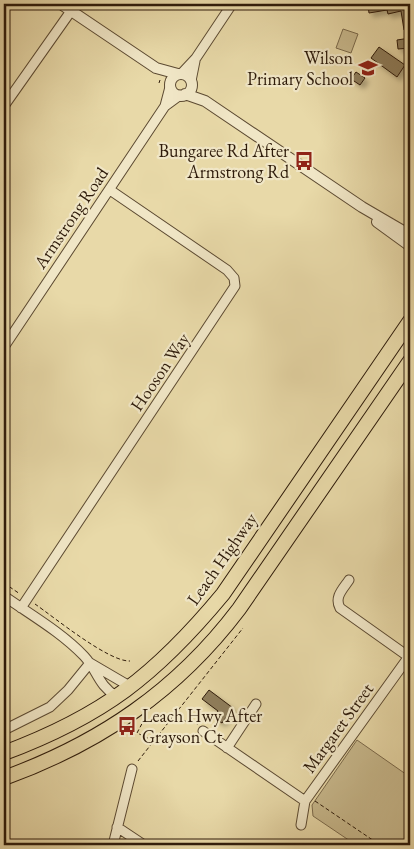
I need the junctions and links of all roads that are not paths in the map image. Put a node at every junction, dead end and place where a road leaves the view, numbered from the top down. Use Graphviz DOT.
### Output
graph roads {
  1 [pos="61,4"];
  2 [pos="232,4"];
  3 [pos="71,11"];
  4 [pos="196,58"];
  5 [pos="156,68"];
  6 [pos="180,74"];
  7 [pos="191,83"];
  8 [pos="167,84"];
  9 [pos="183,95"];
  10 [pos="205,101"];
  11 [pos="4,106"];
  12 [pos="165,106"];
  13 [pos="110,190"];
  14 [pos="362,207"];
  15 [pos="410,235"];
  16 [pos="410,246"];
  17 [pos="410,321"];
  18 [pos="4,347"];
  19 [pos="410,361"];
  20 [pos="349,580"];
  21 [pos="4,596"];
  22 [pos="21,608"];
  23 [pos="200,653"];
  24 [pos="410,656"];
  25 [pos="90,663"];
  26 [pos="131,687"];
  27 [pos="117,697"];
  28 [pos="256,704"];
  29 [pos="4,730"];
  30 [pos="203,731"];
  31 [pos="227,748"];
  32 [pos="4,753"];
  33 [pos="132,769"];
  34 [pos="4,778"];
  35 [pos="307,799"];
  36 [pos="301,824"];
  37 [pos="117,827"];
  38 [pos="113,845"];
  39 [pos="144,845"];
  1 -- 3 [label="street"];
  2 -- 4 [label="street"];
  3 -- 5 [label="street"];
  3 -- 11 [label="street"];
  4 -- 6 [label="street"];
  4 -- 7 [label="street"];
  5 -- 6 [label="street"];
  5 -- 8 [label="street"];
  6 -- 7 [label="street"];
  6 -- 8 [label="street"];
  7 -- 9 [label="street"];
  7 -- 10 [label="street"];
  8 -- 9 [label="street"];
  8 -- 12 [label="street, Armstrong Road"];
  9 -- 10 [label="street"];
  9 -- 12 [label="street, Armstrong Road"];
  10 -- 14 [label="street"];
  12 -- 13 [label="street, Armstrong Road"];
  13 -- 18 [label="street, Armstrong Road"];
  13 -- 22 [label="street, Hooson Way"];
  14 -- 15 [label="street"];
  14 -- 16 [label="street"];
  17 -- 26 [label="highway, Leach Highway"];
  19 -- 23 [label="highway"];
  20 -- 24 [label="street"];
  21 -- 22 [label="street"];
  22 -- 25 [label="street"];
  23 -- 27 [label="highway"];
  23 -- 34 [label="highway"];
  24 -- 35 [label="street, Margaret Street"];
  25 -- 26 [label="street"];
  25 -- 27 [label="street"];
  25 -- 29 [label="street"];
  26 -- 27 [label="highway, Leach Highway"];
  27 -- 32 [label="highway, Leach Highway"];
  28 -- 31 [label="street"];
  30 -- 31 [label="street"];
  31 -- 35 [label="street"];
  33 -- 37 [label="street"];
  35 -- 36 [label="street, Margaret Street"];
  37 -- 38 [label="street"];
  37 -- 39 [label="street"];
}
